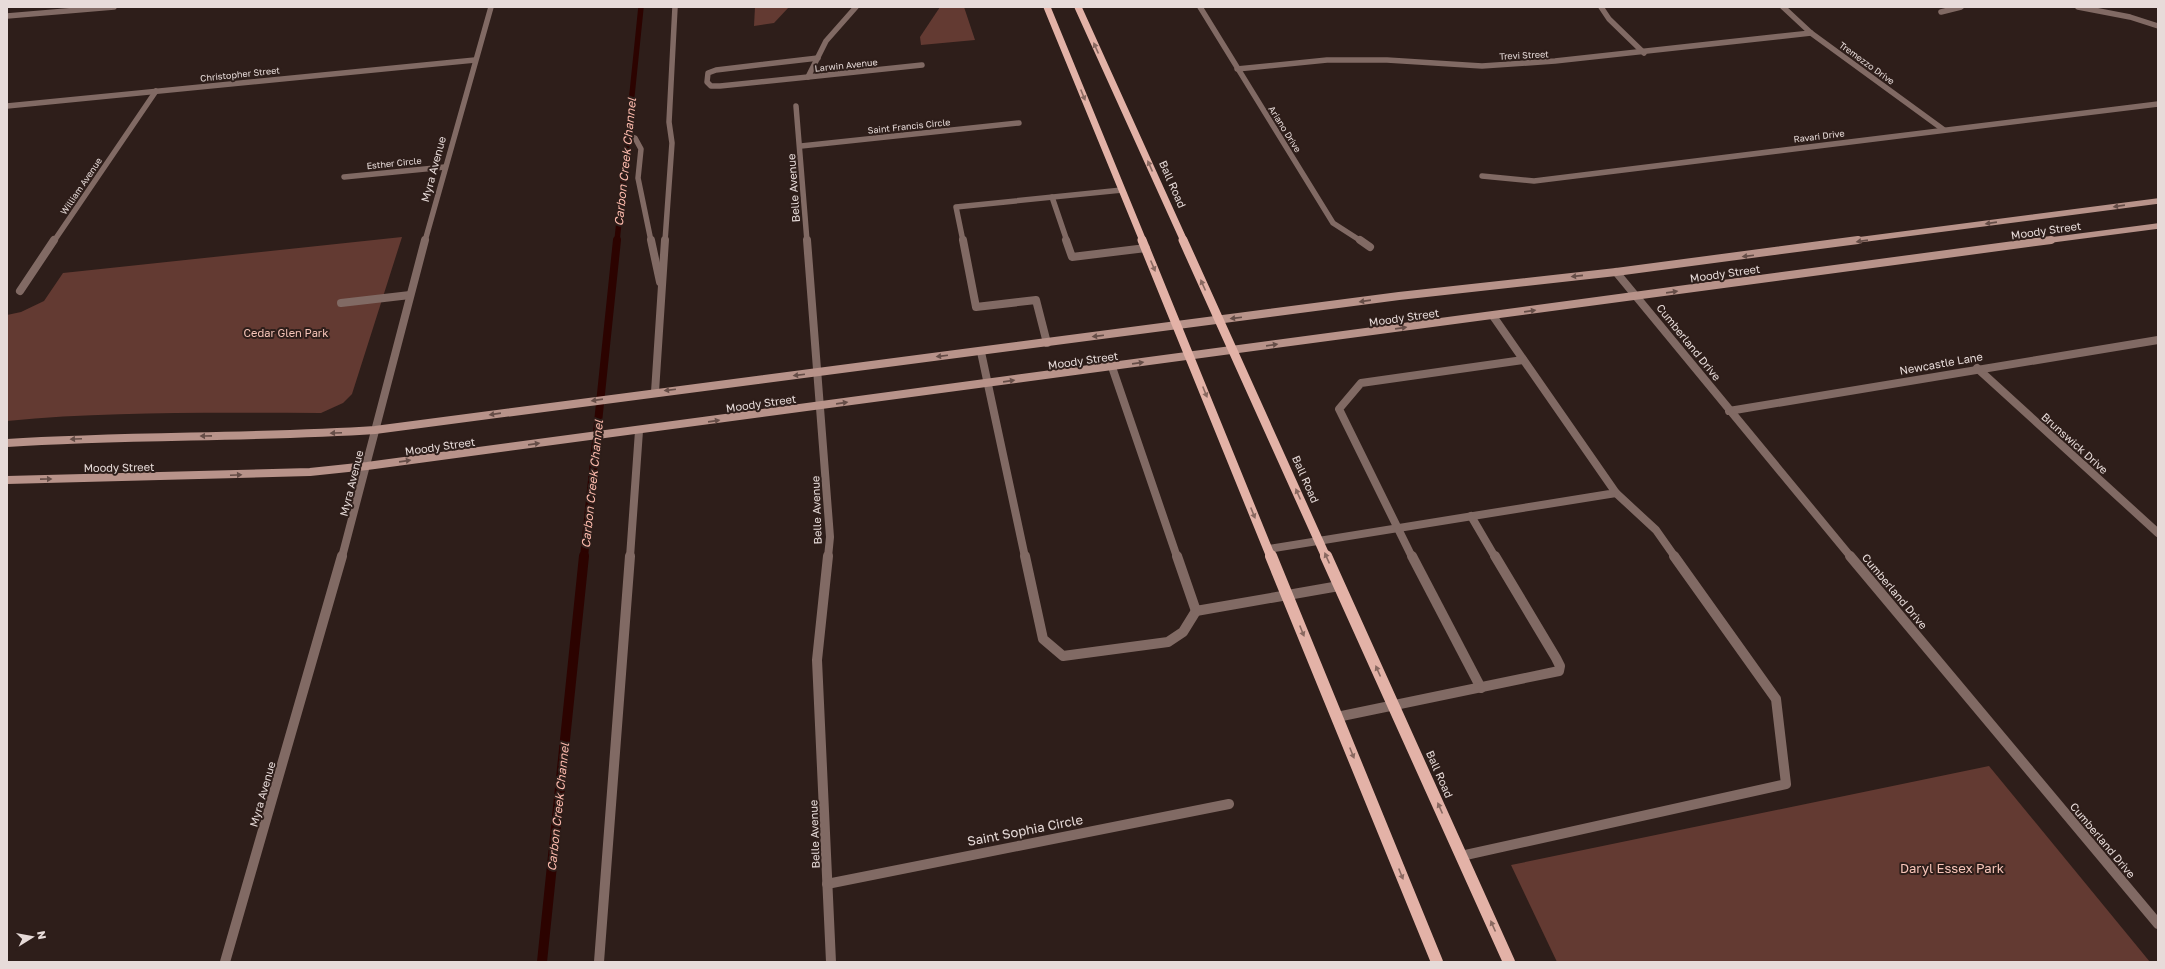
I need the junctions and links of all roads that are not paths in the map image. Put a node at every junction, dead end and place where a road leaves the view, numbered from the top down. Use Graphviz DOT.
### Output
graph roads {
  1 [pos="114,7"];
  2 [pos="491,7"];
  3 [pos="675,7"];
  4 [pos="856,7"];
  5 [pos="1047,7"];
  6 [pos="1078,7"];
  7 [pos="1200,7"];
  8 [pos="1601,7"];
  9 [pos="1784,7"];
  10 [pos="1961,7"];
  11 [pos="2078,7"];
  12 [pos="1941,12"];
  13 [pos="7,16"];
  14 [pos="2158,26"];
  15 [pos="1811,33"];
  16 [pos="1644,53"];
  17 [pos="818,58"];
  18 [pos="475,60"];
  19 [pos="922,65"];
  20 [pos="1237,69"];
  21 [pos="808,77"];
  22 [pos="156,91"];
  23 [pos="2158,104"];
  24 [pos="7,106"];
  25 [pos="796,106"];
  26 [pos="1019,123"];
  27 [pos="1944,130"];
  28 [pos="629,136"];
  29 [pos="801,146"];
  30 [pos="445,167"];
  31 [pos="1482,176"];
  32 [pos="344,177"];
  33 [pos="1122,190"];
  34 [pos="1052,197"];
  35 [pos="2158,201"];
  36 [pos="2158,226"];
  37 [pos="1370,246"];
  38 [pos="1146,248"];
  39 [pos="1616,272"];
  40 [pos="20,291"];
  41 [pos="662,292"];
  42 [pos="410,294"];
  43 [pos="1636,296"];
  44 [pos="341,303"];
  45 [pos="1493,316"];
  46 [pos="1219,320"];
  47 [pos="1178,326"];
  48 [pos="2158,340"];
  49 [pos="1047,343"];
  50 [pos="1233,350"];
  51 [pos="981,352"];
  52 [pos="1190,356"];
  53 [pos="1523,360"];
  54 [pos="1112,367"];
  55 [pos="1978,368"];
  56 [pos="818,372"];
  57 [pos="988,383"];
  58 [pos="655,392"];
  59 [pos="820,406"];
  60 [pos="1729,411"];
  61 [pos="375,430"];
  62 [pos="634,431"];
  63 [pos="7,443"];
  64 [pos="367,466"];
  65 [pos="7,480"];
  66 [pos="1616,493"];
  67 [pos="1471,516"];
  68 [pos="1398,528"];
  69 [pos="2158,533"];
  70 [pos="1320,541"];
  71 [pos="1268,549"];
  72 [pos="1339,586"];
  73 [pos="1287,595"];
  74 [pos="1196,611"];
  75 [pos="1480,688"];
  76 [pos="1394,707"];
  77 [pos="1337,717"];
  78 [pos="1229,804"];
  79 [pos="1461,856"];
  80 [pos="827,884"];
  81 [pos="2158,924"];
  82 [pos="225,962"];
  83 [pos="599,962"];
  84 [pos="832,962"];
  85 [pos="1437,962"];
  86 [pos="1509,962"];
  1 -- 13 [label="street"];
  2 -- 18 [label="street, Myra Avenue"];
  3 -- 41 [label="street"];
  4 -- 17 [label="street, Larwin Avenue"];
  5 -- 33 [label="main road, one-way"];
  46 -- 6 [label="main road, Ball Road, one-way"];
  7 -- 20 [label="street, Ariano Drive"];
  8 -- 16 [label="street"];
  9 -- 15 [label="street, Tremezzo Drive"];
  10 -- 12 [label="street"];
  11 -- 14 [label="street"];
  15 -- 16 [label="street, Trevi Street"];
  15 -- 27 [label="street, Tremezzo Drive"];
  16 -- 20 [label="street, Trevi Street"];
  17 -- 21 [label="street, Larwin Avenue"];
  17 -- 21 [label="street"];
  18 -- 22 [label="street, Christopher Street"];
  18 -- 30 [label="street, Myra Avenue"];
  19 -- 21 [label="street, Larwin Avenue"];
  20 -- 37 [label="street, Ariano Drive"];
  22 -- 24 [label="street, Christopher Street"];
  22 -- 40 [label="street, William Avenue"];
  23 -- 27 [label="street, Ravari Drive"];
  25 -- 29 [label="street, Belle Avenue"];
  26 -- 29 [label="street, Saint Francis Circle"];
  27 -- 31 [label="street, Ravari Drive"];
  28 -- 41 [label="street"];
  29 -- 56 [label="street, Belle Avenue"];
  30 -- 32 [label="street, Esther Circle"];
  30 -- 42 [label="street, Myra Avenue"];
  33 -- 34 [label="street"];
  33 -- 38 [label="main road"];
  34 -- 38 [label="street"];
  34 -- 49 [label="street"];
  35 -- 39 [label="main road, Moody Street, one-way"];
  43 -- 36 [label="main road, Moody Street, one-way"];
  38 -- 47 [label="main road, one-way"];
  39 -- 43 [label="street, Cumberland Drive"];
  39 -- 46 [label="main road, Moody Street, one-way"];
  41 -- 58 [label="street"];
  42 -- 44 [label="street"];
  42 -- 61 [label="street, Myra Avenue"];
  45 -- 43 [label="main road, Moody Street, one-way"];
  43 -- 60 [label="street, Cumberland Drive"];
  50 -- 45 [label="main road, Moody Street, one-way"];
  45 -- 53 [label="street"];
  46 -- 47 [label="main road, Moody Street"];
  46 -- 50 [label="main road, Ball Road"];
  47 -- 49 [label="main road, Moody Street, one-way"];
  47 -- 52 [label="main road"];
  48 -- 55 [label="street, Newcastle Lane"];
  49 -- 51 [label="main road, Moody Street"];
  50 -- 52 [label="main road, Moody Street"];
  70 -- 50 [label="main road, Ball Road, one-way"];
  51 -- 56 [label="main road, Moody Street, one-way"];
  51 -- 57 [label="street"];
  54 -- 52 [label="main road, Moody Street, one-way"];
  52 -- 71 [label="main road, one-way"];
  53 -- 66 [label="street"];
  53 -- 68 [label="street"];
  57 -- 54 [label="main road, Moody Street, one-way"];
  54 -- 74 [label="street"];
  55 -- 60 [label="street, Newcastle Lane"];
  55 -- 69 [label="street, Brunswick Drive"];
  56 -- 58 [label="main road, Moody Street, one-way"];
  56 -- 59 [label="street, Belle Avenue"];
  59 -- 57 [label="main road, Moody Street, one-way"];
  57 -- 74 [label="street"];
  58 -- 61 [label="main road, Moody Street, one-way"];
  62 -- 59 [label="main road, Moody Street, one-way"];
  59 -- 80 [label="street, Belle Avenue"];
  60 -- 81 [label="street, Cumberland Drive"];
  61 -- 63 [label="main road, Moody Street, one-way"];
  61 -- 64 [label="street, Myra Avenue"];
  64 -- 62 [label="main road, Moody Street, one-way"];
  62 -- 83 [label="street"];
  65 -- 64 [label="main road, Moody Street, one-way"];
  64 -- 82 [label="street, Myra Avenue"];
  66 -- 67 [label="street"];
  66 -- 79 [label="street"];
  67 -- 68 [label="street"];
  67 -- 75 [label="street"];
  68 -- 70 [label="street"];
  68 -- 75 [label="street"];
  70 -- 71 [label="street"];
  72 -- 70 [label="main road, Ball Road, one-way"];
  71 -- 73 [label="main road"];
  72 -- 73 [label="street"];
  76 -- 72 [label="main road, Ball Road, one-way"];
  73 -- 74 [label="street"];
  73 -- 77 [label="main road, one-way"];
  75 -- 76 [label="street"];
  76 -- 77 [label="street"];
  79 -- 76 [label="main road, Ball Road, one-way"];
  77 -- 85 [label="main road, one-way"];
  78 -- 80 [label="street, Saint Sophia Circle"];
  86 -- 79 [label="main road, Ball Road, one-way"];
  80 -- 84 [label="street, Belle Avenue"];
}
